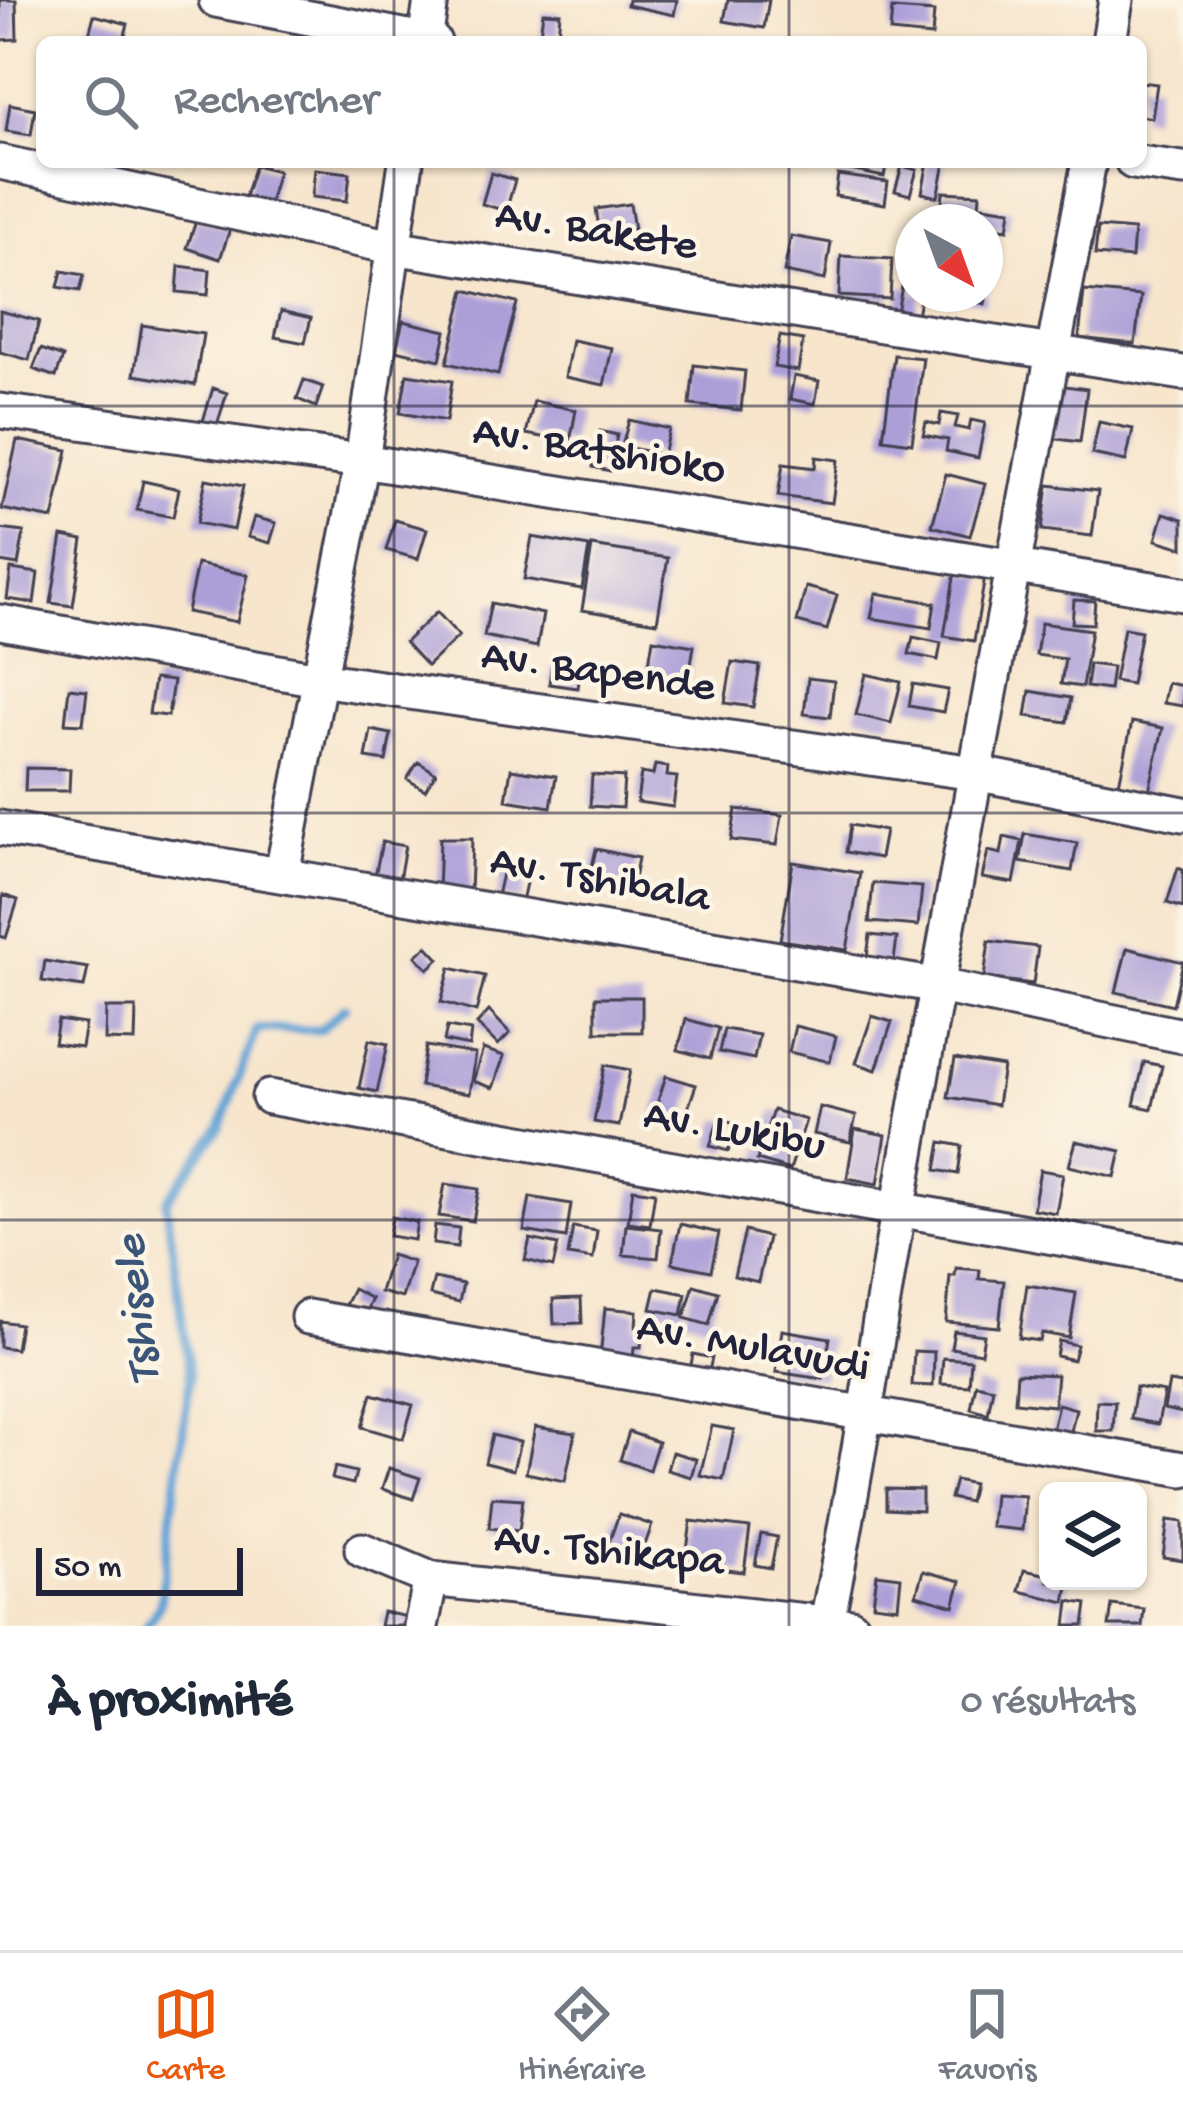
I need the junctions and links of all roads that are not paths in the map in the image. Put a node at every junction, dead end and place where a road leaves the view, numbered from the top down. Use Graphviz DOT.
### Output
graph roads {
  1 [pos="216,0"];
  2 [pos="431,0"];
  3 [pos="1116,0"];
  4 [pos="398,36"];
  5 [pos="428,36"];
  6 [pos="1110,36"];
  7 [pos="0,162"];
  8 [pos="1147,164"];
  9 [pos="405,168"];
  10 [pos="1087,168"];
  11 [pos="1183,169"];
  12 [pos="392,247"];
  13 [pos="1053,349"];
  14 [pos="1183,373"];
  15 [pos="0,411"];
  16 [pos="362,461"];
  17 [pos="1014,565"];
  18 [pos="1183,594"];
  19 [pos="0,622"];
  20 [pos="318,679"];
  21 [pos="975,773"];
  22 [pos="1183,814"];
  23 [pos="0,828"];
  24 [pos="282,873"];
  25 [pos="940,986"];
  26 [pos="1183,1036"];
  27 [pos="269,1096"];
  28 [pos="899,1208"];
  29 [pos="1183,1260"];
  30 [pos="308,1317"];
  31 [pos="867,1415"];
  32 [pos="1183,1469"];
  33 [pos="362,1550"];
  34 [pos="431,1579"];
  35 [pos="835,1624"];
  36 [pos="421,1626"];
  1 -- 4 [label="street"];
  2 -- 5 [label="street"];
  3 -- 6 [label="street"];
  7 -- 12 [label="street, Av. Bakete"];
  8 -- 11 [label="street"];
  9 -- 12 [label="street"];
  10 -- 13 [label="street"];
  12 -- 13 [label="street, Av. Bakete"];
  12 -- 16 [label="street"];
  13 -- 14 [label="street, Av. Bakete"];
  13 -- 17 [label="street"];
  15 -- 16 [label="street, Av. Batshioko"];
  16 -- 17 [label="street, Av. Batshioko"];
  16 -- 20 [label="street"];
  17 -- 18 [label="street, Av. Batshioko"];
  17 -- 21 [label="street"];
  19 -- 20 [label="street, Av. Bapende"];
  20 -- 21 [label="street, Av. Bapende"];
  20 -- 24 [label="street"];
  21 -- 22 [label="street, Av. Bapende"];
  21 -- 25 [label="street"];
  23 -- 24 [label="street, Av. Tshibala"];
  24 -- 25 [label="street, Av. Tshibala"];
  25 -- 26 [label="street, Av. Tshibala"];
  25 -- 28 [label="street"];
  27 -- 28 [label="street, Av. Lukibu"];
  28 -- 29 [label="street, Av. Lukibu"];
  28 -- 31 [label="street"];
  30 -- 31 [label="street, Av. Mulavudi"];
  31 -- 32 [label="street, Av. Mulavudi"];
  31 -- 35 [label="street"];
  33 -- 34 [label="street, Av. Tshikapa"];
  34 -- 35 [label="street, Av. Tshikapa"];
  34 -- 36 [label="street"];
}
